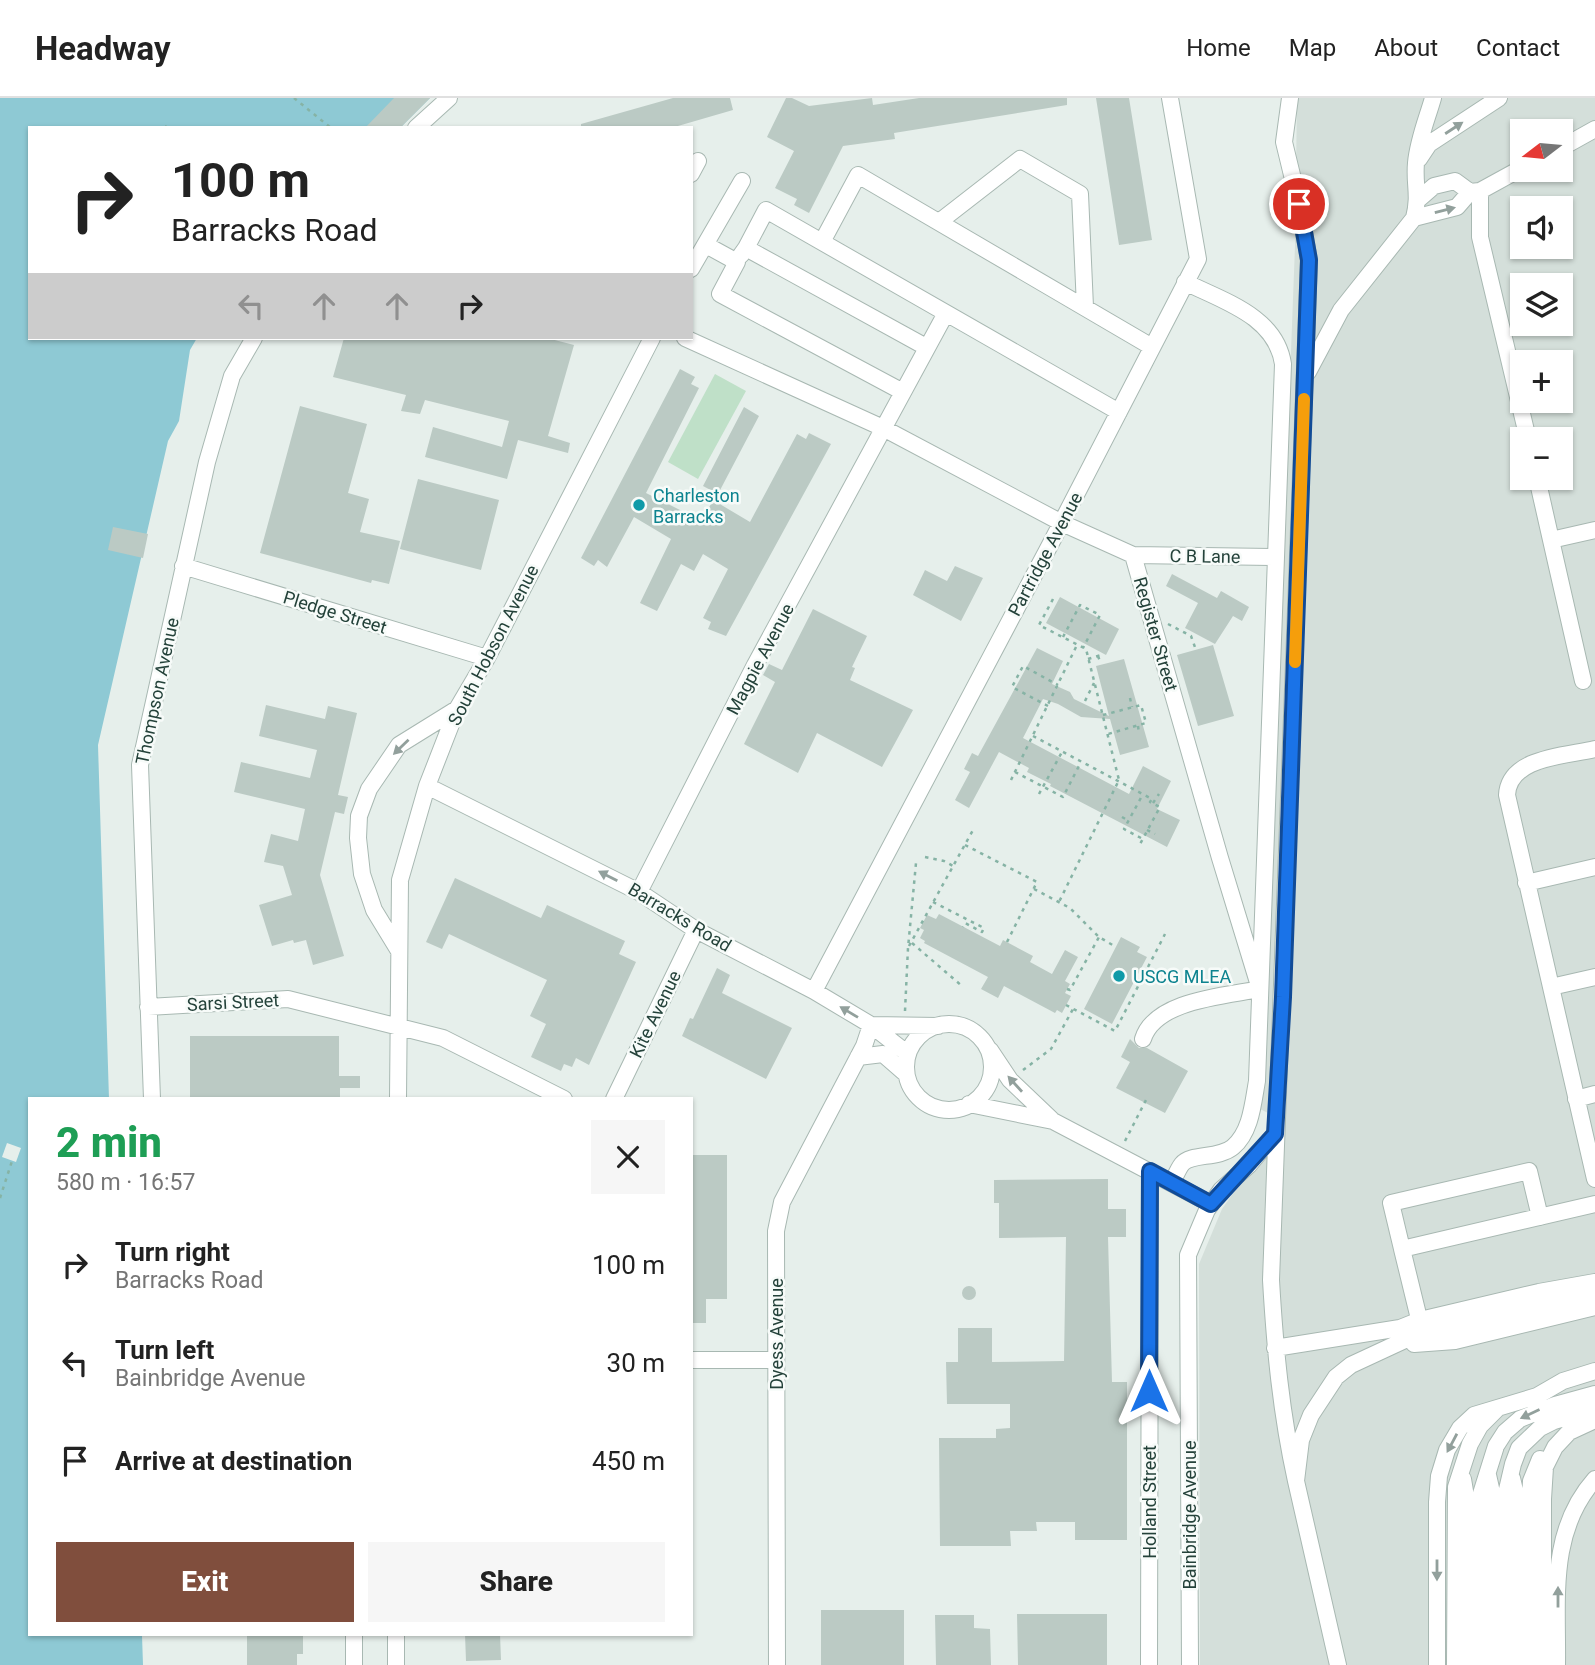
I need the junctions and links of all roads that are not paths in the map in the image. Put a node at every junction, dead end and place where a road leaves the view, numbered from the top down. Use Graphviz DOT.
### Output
graph roads {
  1 [pos="449,98"];
  2 [pos="1170,98"];
  3 [pos="1290,98"];
  4 [pos="1433,98"];
  5 [pos="1499,98"];
  6 [pos="418,126"];
  7 [pos="1595,129"];
  8 [pos="1573,141"];
  9 [pos="1415,164"];
  10 [pos="1510,174"];
  11 [pos="742,181"];
  12 [pos="1475,191"];
  13 [pos="1419,199"];
  14 [pos="1414,218"];
  15 [pos="939,222"];
  16 [pos="822,242"];
  17 [pos="706,245"];
  18 [pos="746,248"];
  19 [pos="737,262"];
  20 [pos="693,265"];
  21 [pos="1185,282"];
  22 [pos="1085,307"];
  23 [pos="946,313"];
  24 [pos="253,340"];
  25 [pos="651,340"];
  26 [pos="689,340"];
  27 [pos="926,347"];
  28 [pos="1152,347"];
  29 [pos="1305,378"];
  30 [pos="902,392"];
  31 [pos="1119,412"];
  32 [pos="1525,427"];
  33 [pos="883,428"];
  34 [pos="1540,490"];
  35 [pos="1062,523"];
  36 [pos="1595,530"];
  37 [pos="1551,540"];
  38 [pos="1133,555"];
  39 [pos="1276,557"];
  40 [pos="183,566"];
  41 [pos="487,658"];
  42 [pos="1583,681"];
  43 [pos="457,709"];
  44 [pos="1595,749"];
  45 [pos="427,786"];
  46 [pos="1595,867"];
  47 [pos="1526,883"];
  48 [pos="639,892"];
  49 [pos="696,930"];
  50 [pos="399,951"];
  51 [pos="1595,977"];
  52 [pos="1550,987"];
  53 [pos="1260,989"];
  54 [pos="814,991"];
  55 [pos="149,1007"];
  56 [pos="398,1025"];
  57 [pos="871,1025"];
  58 [pos="938,1026"];
  59 [pos="1143,1040"];
  60 [pos="984,1042"];
  61 [pos="908,1054"];
  62 [pos="858,1057"];
  63 [pos="906,1074"];
  64 [pos="1595,1094"];
  65 [pos="152,1097"];
  66 [pos="398,1097"];
  67 [pos="560,1097"];
  68 [pos="615,1097"];
  69 [pos="1576,1098"];
  70 [pos="969,1104"];
  71 [pos="1053,1121"];
  72 [pos="1275,1134"];
  73 [pos="1150,1171"];
  74 [pos="1595,1180"];
  75 [pos="1172,1183"];
  76 [pos="1211,1204"];
  77 [pos="1595,1204"];
  78 [pos="1541,1217"];
  79 [pos="1402,1249"];
  80 [pos="1595,1282"];
  81 [pos="1595,1295"];
  82 [pos="1595,1307"];
  83 [pos="1423,1333"];
  84 [pos="1275,1348"];
  85 [pos="693,1360"];
  86 [pos="776,1360"];
  87 [pos="1595,1371"];
  88 [pos="1595,1382"];
  89 [pos="1595,1394"];
  90 [pos="1537,1396"];
  91 [pos="1502,1405"];
  92 [pos="1595,1409"];
  93 [pos="1595,1420"];
  94 [pos="1569,1432"];
  95 [pos="1462,1473"];
  96 [pos="1488,1475"];
  97 [pos="1511,1476"];
  98 [pos="1595,1479"];
  99 [pos="1296,1481"];
  100 [pos="354,1636"];
  101 [pos="396,1636"];
  102 [pos="354,1665"];
  103 [pos="396,1665"];
  104 [pos="776,1665"];
  105 [pos="1149,1665"];
  106 [pos="1190,1665"];
  107 [pos="1338,1665"];
  108 [pos="1437,1665"];
  109 [pos="1455,1665"];
  110 [pos="1467,1665"];
  111 [pos="1480,1665"];
  112 [pos="1493,1665"];
  113 [pos="1505,1665"];
  114 [pos="1517,1665"];
  115 [pos="1531,1665"];
  116 [pos="1544,1665"];
  117 [pos="1557,1665"];
  1 -- 6 [label="street"];
  2 -- 21 [label="street, Partridge Avenue"];
  3 -- 29 [label="street"];
  4 -- 9 [label="street"];
  9 -- 5 [label="street, one-way"];
  7 -- 8 [label="street"];
  9 -- 13 [label="street"];
  10 -- 12 [label="street"];
  11 -- 17 [label="street"];
  12 -- 13 [label="street"];
  14 -- 12 [label="street, one-way"];
  12 -- 32 [label="street"];
  13 -- 14 [label="street"];
  14 -- 29 [label="street"];
  15 -- 16 [label="street"];
  15 -- 22 [label="street"];
  15 -- 22 [label="street"];
  16 -- 18 [label="street"];
  16 -- 23 [label="street"];
  17 -- 19 [label="street"];
  17 -- 20 [label="street"];
  18 -- 19 [label="street"];
  18 -- 27 [label="street"];
  19 -- 30 [label="street"];
  21 -- 28 [label="street, Partridge Avenue"];
  21 -- 39 [label="street"];
  22 -- 28 [label="street"];
  23 -- 27 [label="street, Magpie Avenue"];
  23 -- 31 [label="street"];
  24 -- 40 [label="street, Thompson Avenue"];
  25 -- 41 [label="street, South Hobson Avenue"];
  26 -- 33 [label="street, Register Street"];
  27 -- 30 [label="street, Magpie Avenue"];
  28 -- 31 [label="street, Partridge Avenue"];
  29 -- 72 [label="street"];
  30 -- 33 [label="street, Magpie Avenue"];
  31 -- 35 [label="street, Partridge Avenue"];
  33 -- 35 [label="street, Register Street"];
  33 -- 48 [label="street, Magpie Avenue"];
  34 -- 37 [label="street"];
  35 -- 38 [label="street, Register Street"];
  35 -- 54 [label="street, Partridge Avenue"];
  36 -- 37 [label="street"];
  37 -- 42 [label="street"];
  38 -- 39 [label="street, C B Lane"];
  38 -- 53 [label="street, Register Street"];
  39 -- 53 [label="street"];
  40 -- 41 [label="street, Pledge Street"];
  40 -- 55 [label="street, Thompson Avenue"];
  41 -- 43 [label="street, South Hobson Avenue"];
  43 -- 45 [label="street, South Hobson Avenue"];
  43 -- 50 [label="street, one-way"];
  44 -- 47 [label="street"];
  48 -- 45 [label="street, Barracks Road, one-way"];
  45 -- 50 [label="street, South Hobson Avenue"];
  46 -- 47 [label="street"];
  47 -- 52 [label="street"];
  48 -- 49 [label="street, Barracks Road"];
  49 -- 54 [label="street, Barracks Road"];
  49 -- 68 [label="street, Kite Avenue"];
  50 -- 56 [label="street, South Hobson Avenue"];
  51 -- 52 [label="street"];
  52 -- 69 [label="street"];
  53 -- 59 [label="street"];
  53 -- 75 [label="street"];
  57 -- 54 [label="street, Barracks Road, one-way"];
  55 -- 56 [label="street, Sarsi Street"];
  55 -- 65 [label="street, Thompson Avenue"];
  56 -- 66 [label="street, South Hobson Avenue"];
  56 -- 67 [label="street"];
  57 -- 58 [label="street, Barracks Road"];
  57 -- 61 [label="street"];
  57 -- 62 [label="street, Dyess Avenue"];
  58 -- 60 [label="street"];
  58 -- 61 [label="street"];
  60 -- 70 [label="street"];
  71 -- 60 [label="street, one-way"];
  61 -- 63 [label="street"];
  62 -- 63 [label="street"];
  62 -- 86 [label="street, Dyess Avenue"];
  63 -- 70 [label="street"];
  64 -- 69 [label="street"];
  69 -- 74 [label="street"];
  70 -- 71 [label="street"];
  71 -- 73 [label="street"];
  72 -- 76 [label="street, Bainbridge Avenue"];
  72 -- 84 [label="street"];
  73 -- 75 [label="street"];
  73 -- 105 [label="street, Holland Street"];
  75 -- 76 [label="street"];
  76 -- 106 [label="street, Bainbridge Avenue"];
  77 -- 78 [label="street"];
  78 -- 79 [label="street"];
  78 -- 79 [label="street"];
  79 -- 83 [label="street"];
  80 -- 83 [label="street"];
  81 -- 83 [label="street"];
  82 -- 83 [label="street"];
  83 -- 84 [label="street"];
  83 -- 99 [label="street"];
  84 -- 99 [label="street"];
  85 -- 86 [label="street"];
  86 -- 104 [label="street, Dyess Avenue"];
  87 -- 90 [label="street"];
  88 -- 90 [label="street"];
  89 -- 96 [label="street, one-way"];
  90 -- 91 [label="street"];
  91 -- 95 [label="street"];
  91 -- 108 [label="street, one-way"];
  92 -- 97 [label="street"];
  93 -- 94 [label="street"];
  94 -- 115 [label="street"];
  94 -- 116 [label="street"];
  95 -- 109 [label="street"];
  95 -- 110 [label="street"];
  96 -- 111 [label="street"];
  96 -- 112 [label="street"];
  97 -- 113 [label="street"];
  97 -- 114 [label="street"];
  117 -- 98 [label="street, one-way"];
  99 -- 107 [label="street"];
  100 -- 102 [label="street"];
  101 -- 103 [label="street"];
}
